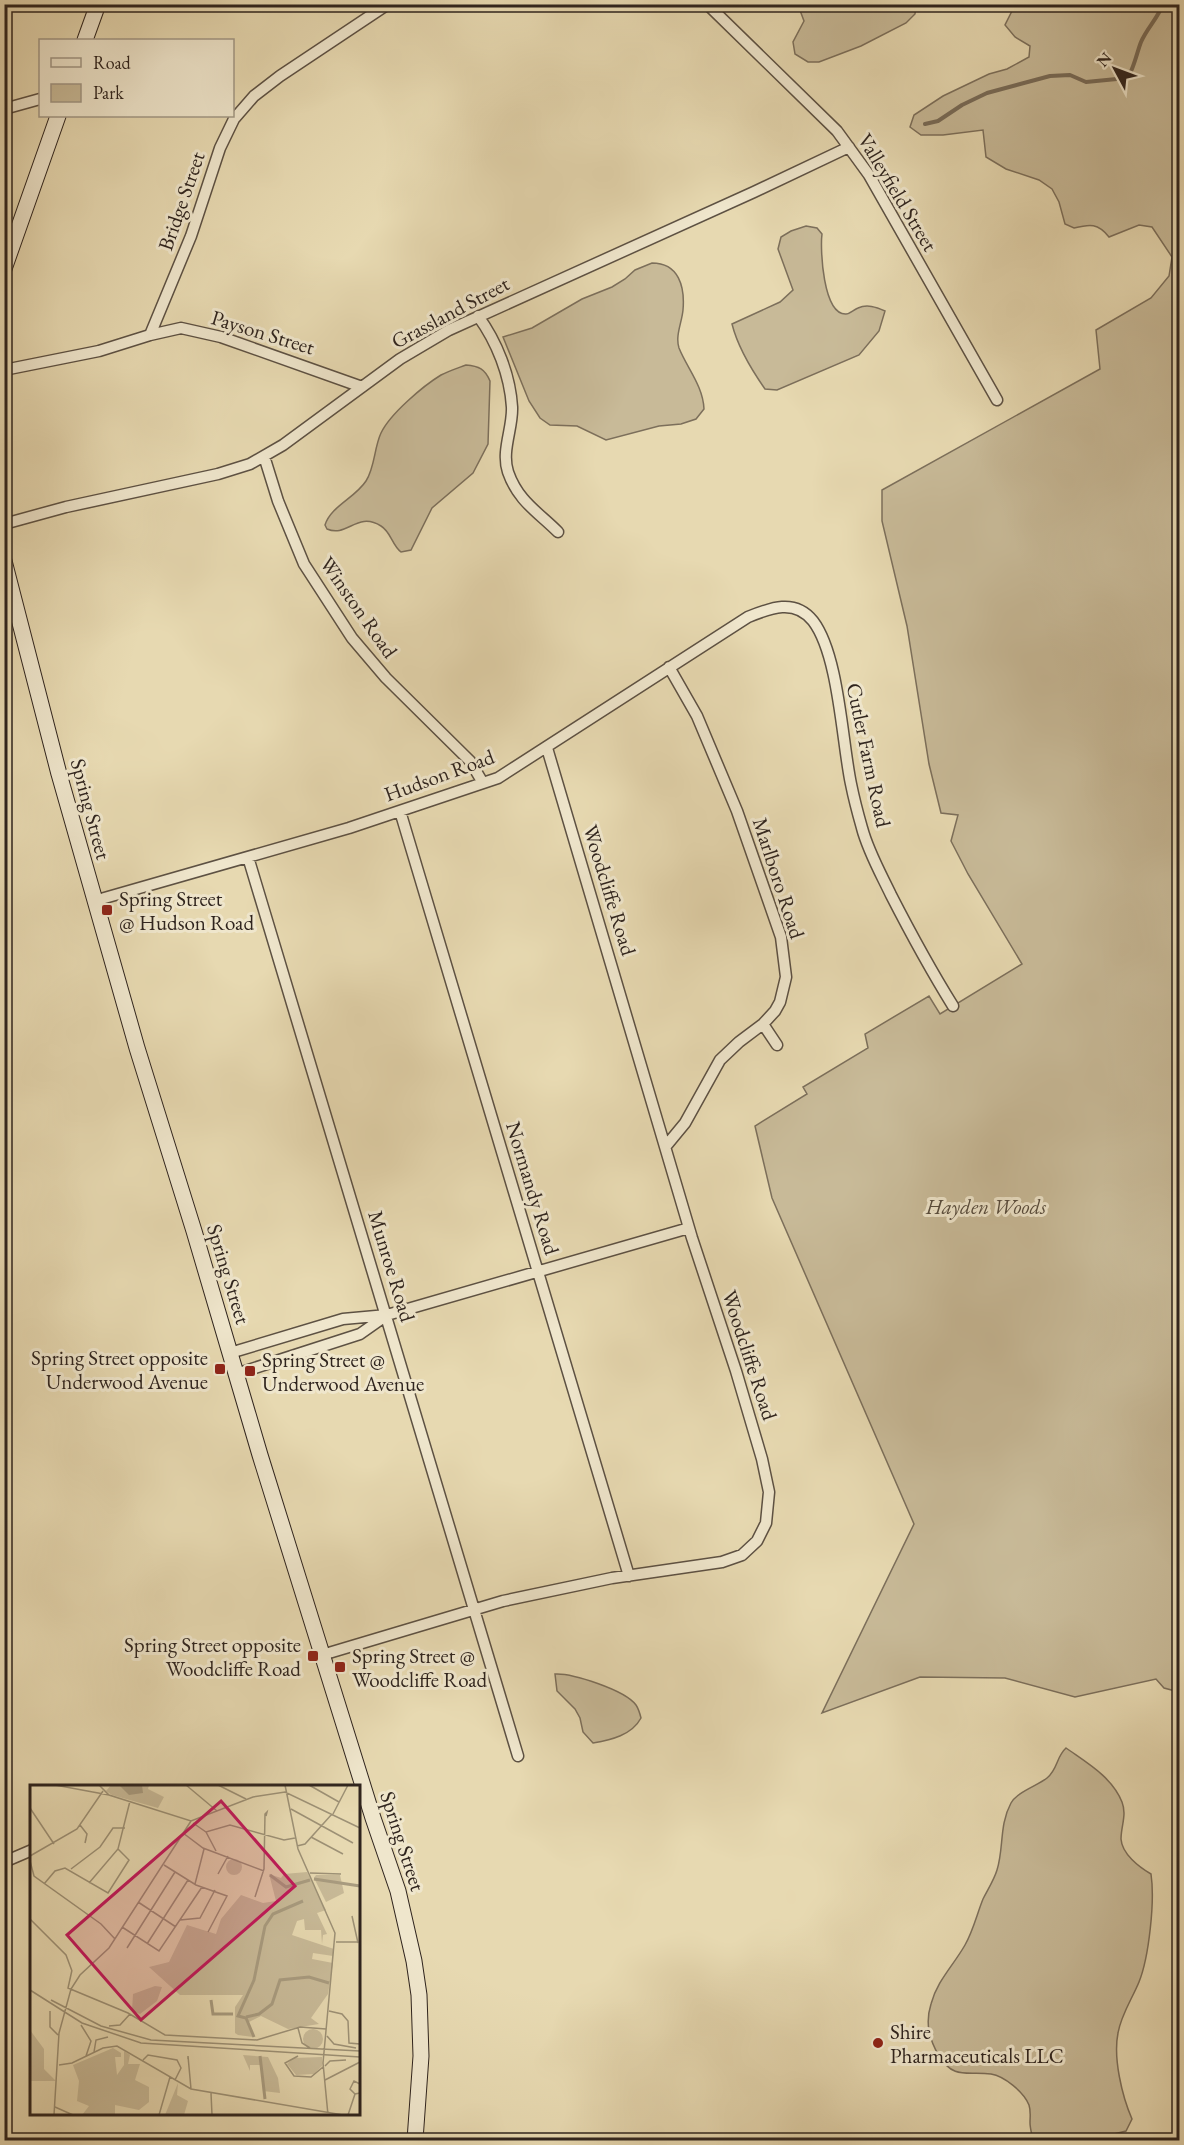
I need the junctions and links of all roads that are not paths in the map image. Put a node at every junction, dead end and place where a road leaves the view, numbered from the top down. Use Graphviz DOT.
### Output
graph roads {
  1 [pos="98,4"];
  2 [pos="388,4"];
  3 [pos="707,4"];
  4 [pos="85,39"];
  5 [pos="39,99"];
  6 [pos="4,109"];
  7 [pos="58,117"];
  8 [pos="849,147"];
  9 [pos="4,269"];
  10 [pos="478,316"];
  11 [pos="150,336"];
  12 [pos="4,370"];
  13 [pos="362,387"];
  14 [pos="997,400"];
  15 [pos="264,456"];
  16 [pos="4,524"];
  17 [pos="558,532"];
  18 [pos="4,561"];
  19 [pos="763,610"];
  20 [pos="669,667"];
  21 [pos="547,748"];
  22 [pos="483,783"];
  23 [pos="400,811"];
  24 [pos="248,857"];
  25 [pos="94,901"];
  26 [pos="953,1006"];
  27 [pos="763,1024"];
  28 [pos="777,1045"];
  29 [pos="666,1146"];
  30 [pos="689,1228"];
  31 [pos="538,1272"];
  32 [pos="387,1315"];
  33 [pos="230,1353"];
  34 [pos="236,1374"];
  35 [pos="629,1576"];
  36 [pos="475,1608"];
  37 [pos="322,1655"];
  38 [pos="518,1756"];
  39 [pos="359,1785"];
  40 [pos="363,1799"];
  41 [pos="30,1851"];
  42 [pos="4,1862"];
  43 [pos="415,2140"];
  1 -- 4 [label="main road"];
  2 -- 11 [label="street, Bridge Street"];
  3 -- 8 [label="street, Valleyfield Street"];
  5 -- 6 [label="street"];
  7 -- 9 [label="main road"];
  8 -- 10 [label="street, Grassland Street"];
  8 -- 14 [label="street, Valleyfield Street"];
  10 -- 13 [label="street, Grassland Street"];
  10 -- 17 [label="street"];
  11 -- 12 [label="street"];
  11 -- 13 [label="street, Payson Street"];
  13 -- 15 [label="street, Grassland Street"];
  15 -- 16 [label="street, Grassland Street"];
  15 -- 22 [label="street, Winston Road"];
  18 -- 25 [label="main road, Spring Street"];
  19 -- 20 [label="street, Hudson Road"];
  19 -- 26 [label="street, Cutler Farm Road"];
  20 -- 21 [label="street, Hudson Road"];
  20 -- 27 [label="street, Marlboro Road"];
  21 -- 22 [label="street, Hudson Road"];
  21 -- 29 [label="street, Woodcliffe Road"];
  22 -- 23 [label="street, Hudson Road"];
  23 -- 24 [label="street, Hudson Road"];
  23 -- 31 [label="street, Normandy Road"];
  24 -- 25 [label="street, Hudson Road"];
  24 -- 32 [label="street, Munroe Road"];
  25 -- 33 [label="main road, Spring Street"];
  27 -- 28 [label="street"];
  27 -- 29 [label="street, Marlboro Road"];
  29 -- 30 [label="street, Woodcliffe Road"];
  30 -- 31 [label="street"];
  30 -- 35 [label="street, Woodcliffe Road"];
  31 -- 32 [label="street"];
  31 -- 35 [label="street, Normandy Road"];
  32 -- 33 [label="street"];
  32 -- 34 [label="street"];
  32 -- 36 [label="street, Munroe Road"];
  33 -- 34 [label="main road, Spring Street"];
  34 -- 37 [label="main road, Spring Street"];
  35 -- 36 [label="street, Woodcliffe Road"];
  36 -- 37 [label="street, Woodcliffe Road"];
  36 -- 38 [label="street, Munroe Road"];
  37 -- 39 [label="main road, Spring Street"];
  40 -- 43 [label="main road, Spring Street"];
  41 -- 42 [label="street"];
}
